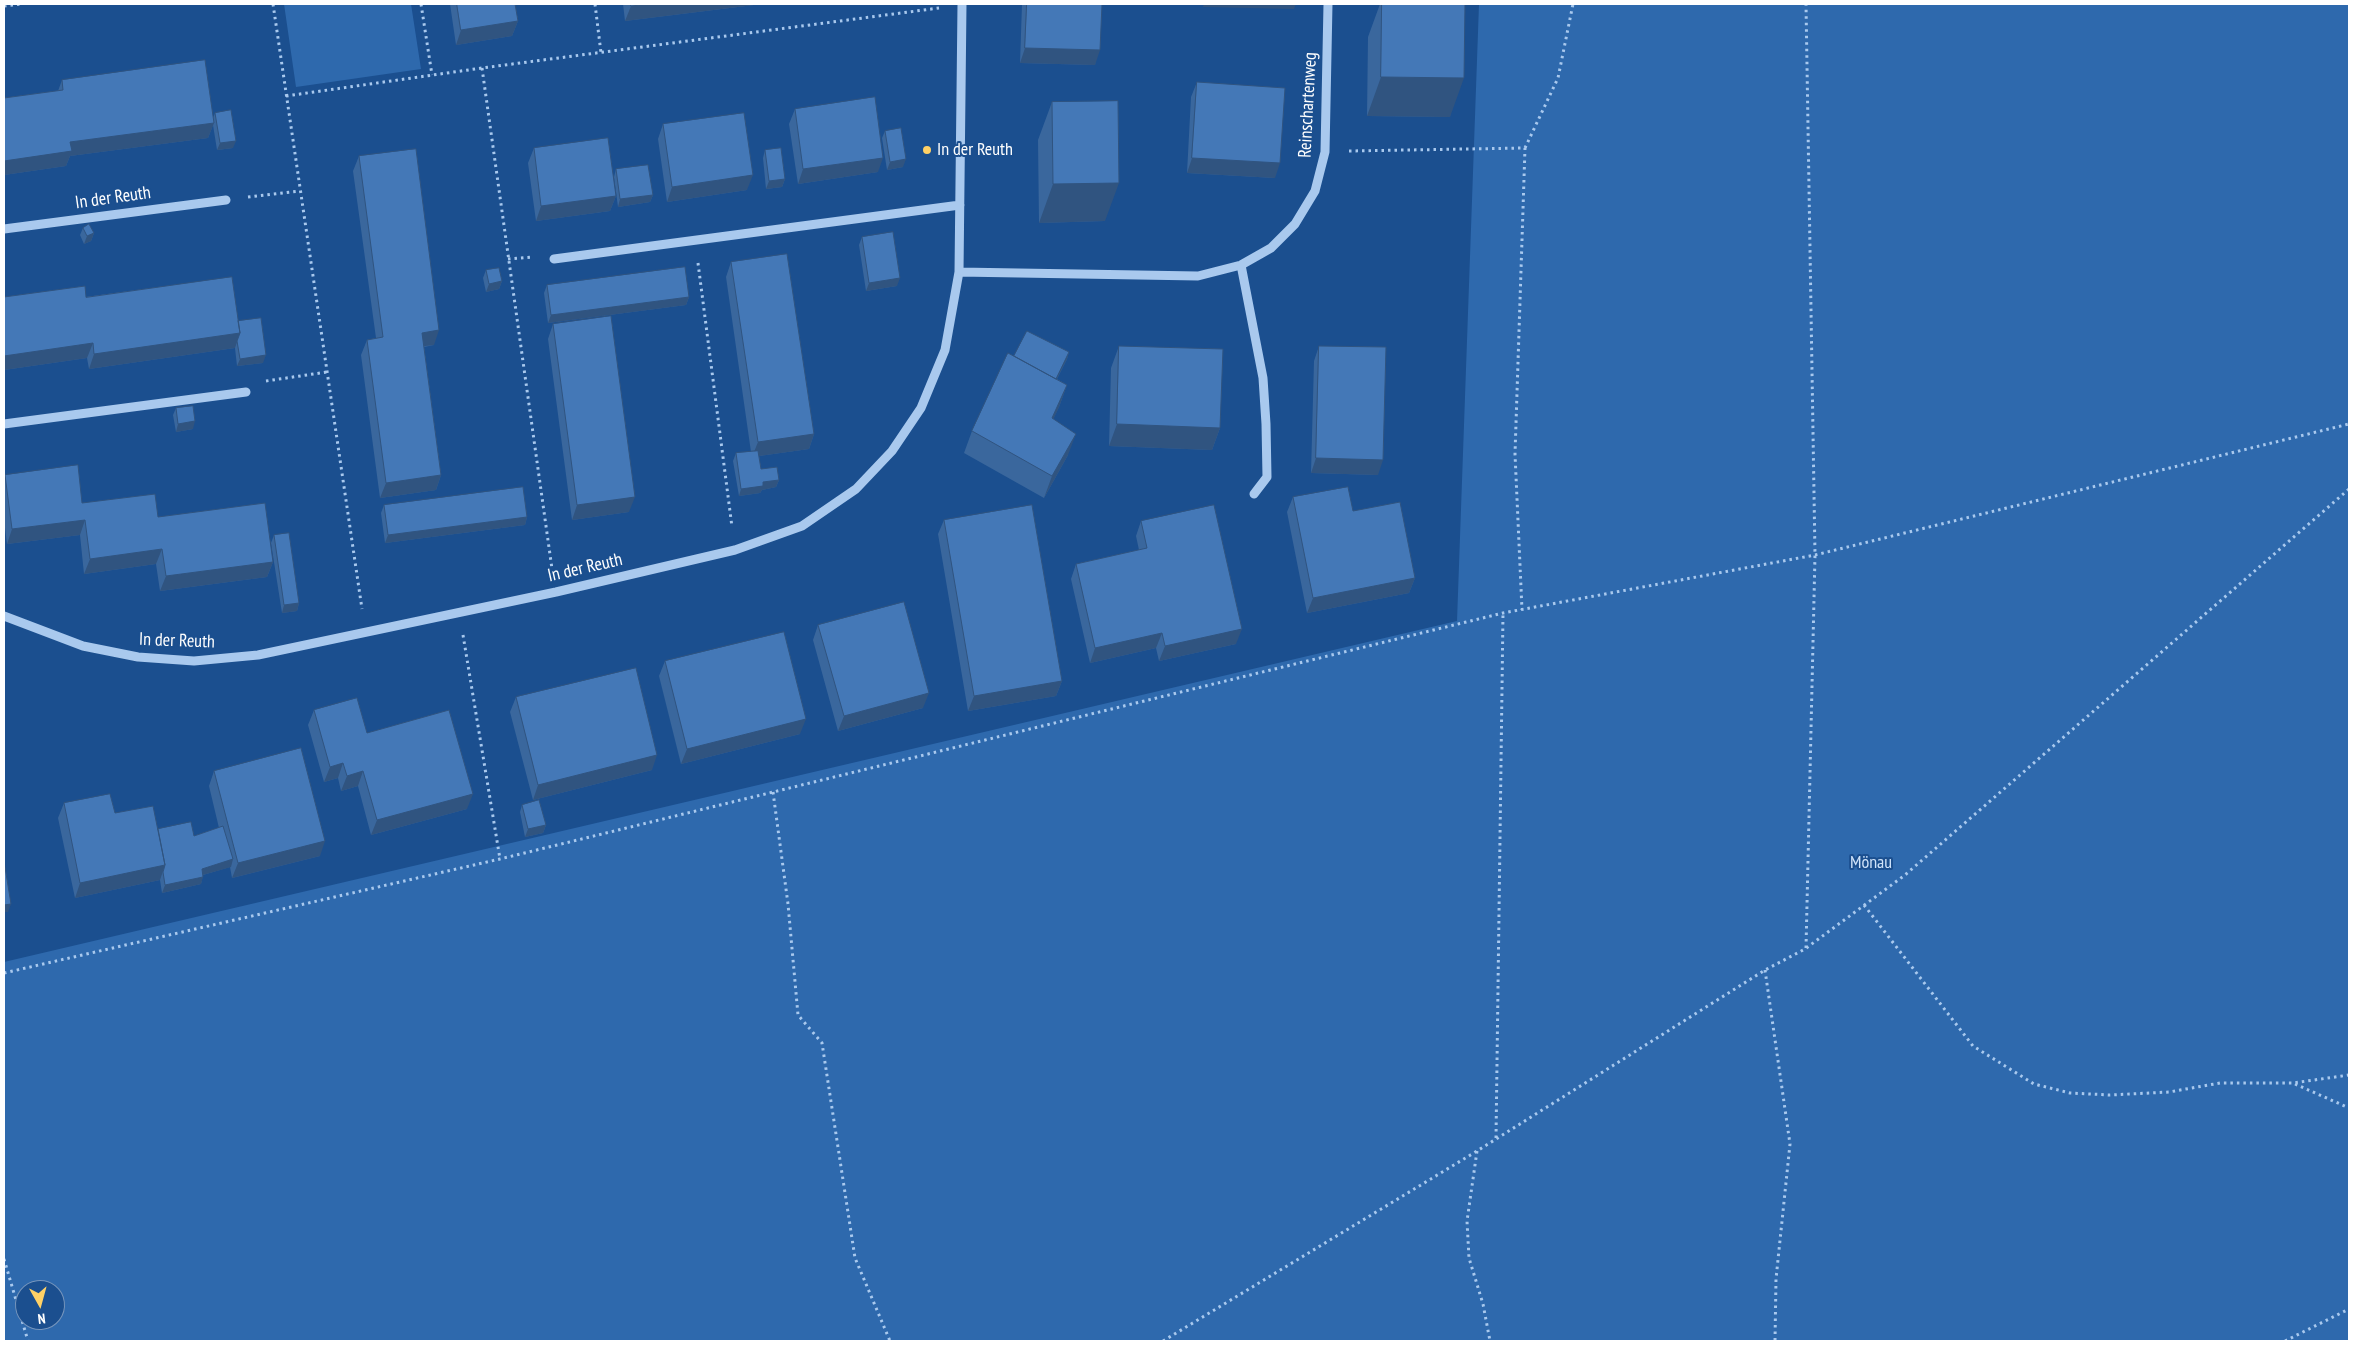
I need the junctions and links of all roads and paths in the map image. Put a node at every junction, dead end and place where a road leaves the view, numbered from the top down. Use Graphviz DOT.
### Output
graph roads {
  1 [pos="22,4"];
  2 [pos="273,4"];
  3 [pos="421,4"];
  4 [pos="595,4"];
  5 [pos="1328,4"];
  6 [pos="1573,4"];
  7 [pos="1806,4"];
  8 [pos="962,5"];
  9 [pos="4,6"];
  10 [pos="601,53"];
  11 [pos="482,68"];
  12 [pos="432,76"];
  13 [pos="286,96"];
  14 [pos="1525,148"];
  15 [pos="1325,152"];
  16 [pos="300,191"];
  17 [pos="226,200"];
  18 [pos="960,204"];
  19 [pos="4,229"];
  20 [pos="695,241"];
  21 [pos="554,259"];
  22 [pos="1241,265"];
  23 [pos="959,272"];
  24 [pos="326,372"];
  25 [pos="246,392"];
  26 [pos="4,424"];
  27 [pos="2349,424"];
  28 [pos="2349,489"];
  29 [pos="1254,494"];
  30 [pos="735,550"];
  31 [pos="1815,555"];
  32 [pos="556,592"];
  33 [pos="1522,610"];
  34 [pos="459,611"];
  35 [pos="1503,613"];
  36 [pos="4,616"];
  37 [pos="365,632"];
  38 [pos="773,792"];
  39 [pos="500,858"];
  40 [pos="1864,905"];
  41 [pos="1806,949"];
  42 [pos="1766,970"];
  43 [pos="4,973"];
  44 [pos="2349,1075"];
  45 [pos="2293,1083"];
  46 [pos="2349,1108"];
  47 [pos="1496,1138"];
  48 [pos="1477,1151"];
  49 [pos="4,1259"];
  50 [pos="2349,1309"];
  51 [pos="28,1341"];
  52 [pos="890,1341"];
  53 [pos="1163,1341"];
  54 [pos="1490,1341"];
  55 [pos="1774,1341"];
  56 [pos="2285,1341"];
  1 -- 9 [label="path"];
  2 -- 13 [label="path"];
  3 -- 12 [label="path"];
  4 -- 10 [label="path"];
  5 -- 15 [label="street, Reinschartenweg"];
  6 -- 14 [label="path"];
  7 -- 31 [label="path"];
  8 -- 10 [label="path"];
  8 -- 18 [label="street, In der Reuth"];
  10 -- 11 [label="path"];
  11 -- 12 [label="path"];
  11 -- 32 [label="path"];
  12 -- 13 [label="path"];
  13 -- 16 [label="path"];
  14 -- 15 [label="path"];
  14 -- 33 [label="path"];
  15 -- 22 [label="street, Reinschartenweg"];
  16 -- 17 [label="path"];
  16 -- 24 [label="path"];
  17 -- 19 [label="street, In der Reuth"];
  18 -- 20 [label="street"];
  18 -- 23 [label="street, In der Reuth"];
  20 -- 21 [label="street"];
  20 -- 30 [label="path"];
  22 -- 23 [label="street, Reinschartenweg"];
  22 -- 29 [label="street"];
  23 -- 30 [label="street, In der Reuth"];
  24 -- 25 [label="path"];
  24 -- 37 [label="path"];
  25 -- 26 [label="street"];
  27 -- 31 [label="path"];
  28 -- 40 [label="path"];
  30 -- 32 [label="street, In der Reuth"];
  31 -- 33 [label="path"];
  31 -- 41 [label="path"];
  32 -- 34 [label="street, In der Reuth"];
  33 -- 35 [label="path"];
  34 -- 37 [label="street, In der Reuth"];
  34 -- 39 [label="path"];
  35 -- 38 [label="path"];
  35 -- 47 [label="path"];
  36 -- 37 [label="street, In der Reuth"];
  38 -- 39 [label="path"];
  38 -- 52 [label="path"];
  39 -- 43 [label="path"];
  40 -- 41 [label="path"];
  40 -- 45 [label="path"];
  41 -- 42 [label="path"];
  42 -- 47 [label="path"];
  42 -- 55 [label="path"];
  44 -- 45 [label="path"];
  45 -- 46 [label="path"];
  47 -- 48 [label="path"];
  48 -- 53 [label="path"];
  48 -- 54 [label="path"];
  49 -- 51 [label="path"];
  50 -- 56 [label="path"];
}
